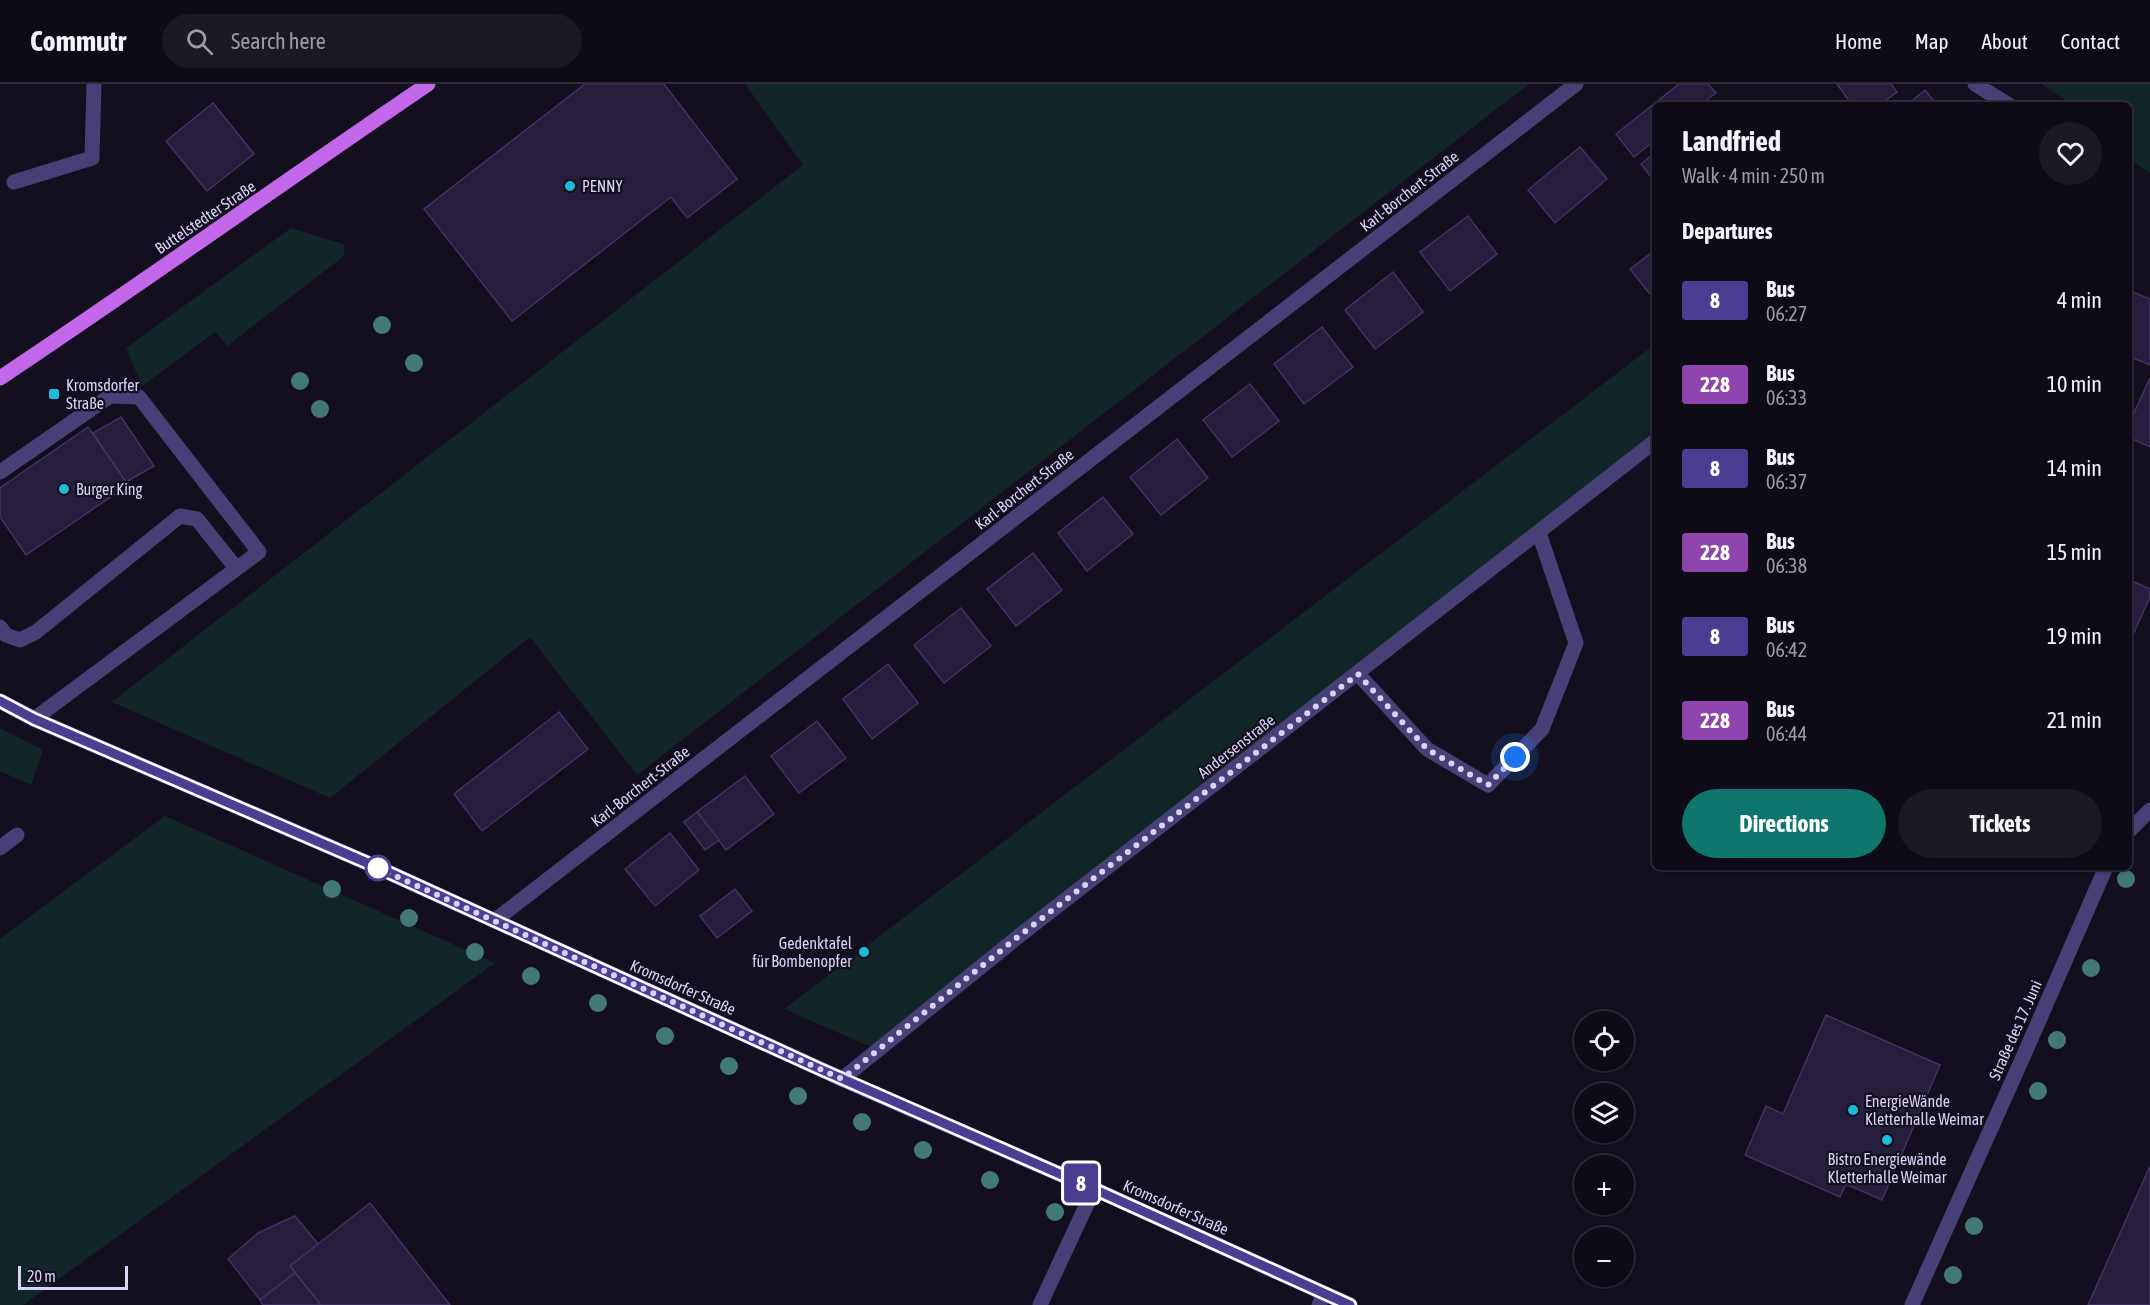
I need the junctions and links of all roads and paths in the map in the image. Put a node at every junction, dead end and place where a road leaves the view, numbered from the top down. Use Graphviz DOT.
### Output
graph roads {
  1 [pos="94,84"];
  2 [pos="428,84"];
  3 [pos="1576,84"];
  4 [pos="1975,84"];
  5 [pos="408,89"];
  6 [pos="2004,102"];
  7 [pos="14,182"];
  8 [pos="0,378"];
  9 [pos="1652,444"];
  10 [pos="0,472"];
  11 [pos="1539,533"];
  12 [pos="236,568"];
  13 [pos="0,627"];
  14 [pos="1358,674"];
  15 [pos="0,701"];
  16 [pos="34,719"];
  17 [pos="2150,810"];
  18 [pos="2132,828"];
  19 [pos="18,835"];
  20 [pos="0,848"];
  21 [pos="2105,870"];
  22 [pos="494,921"];
  23 [pos="842,1079"];
  24 [pos="1094,1189"];
  25 [pos="1322,1299"];
  26 [pos="1040,1305"];
  27 [pos="1350,1305"];
  28 [pos="1912,1305"];
  1 -- 7 [label="street"];
  2 -- 5 [label="main road, Buttelstedter Straße"];
  3 -- 22 [label="street, Karl-Borchert-Straße"];
  4 -- 6 [label="street"];
  5 -- 8 [label="main road, Buttelstedter Straße"];
  9 -- 11 [label="street, Andersenstraße"];
  10 -- 12 [label="street"];
  11 -- 14 [label="street, Andersenstraße"];
  11 -- 14 [label="street"];
  12 -- 13 [label="street"];
  12 -- 16 [label="street"];
  14 -- 23 [label="street, Andersenstraße"];
  15 -- 16 [label="street, Kromsdorfer Straße"];
  16 -- 22 [label="street, Kromsdorfer Straße"];
  17 -- 18 [label="street"];
  19 -- 20 [label="street"];
  21 -- 28 [label="street, Straße des 17. Juni"];
  22 -- 23 [label="street, Kromsdorfer Straße"];
  23 -- 24 [label="street, Kromsdorfer Straße"];
  24 -- 25 [label="street, Kromsdorfer Straße"];
  24 -- 26 [label="street"];
  25 -- 27 [label="street, Kromsdorfer Straße"];
}
